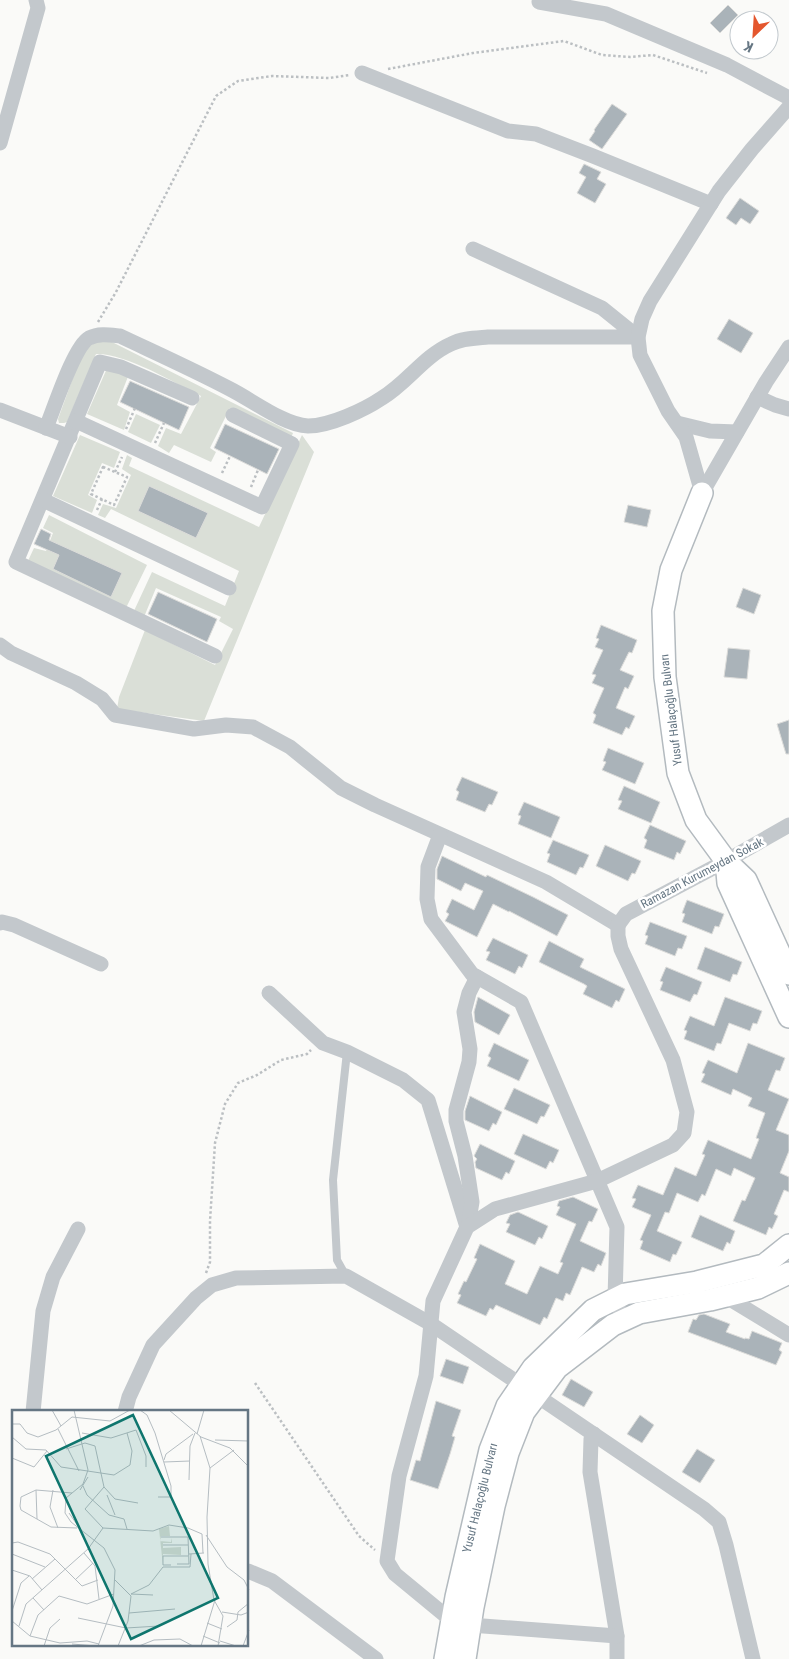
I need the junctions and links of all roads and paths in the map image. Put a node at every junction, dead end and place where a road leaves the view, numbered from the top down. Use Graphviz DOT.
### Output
graph roads {
  1 [pos="36,0"];
  2 [pos="539,2"];
  3 [pos="362,73"];
  4 [pos="709,74"];
  5 [pos="789,98"];
  6 [pos="789,107"];
  7 [pos="0,143"];
  8 [pos="711,204"];
  9 [pos="473,249"];
  10 [pos="638,337"];
  11 [pos="89,338"];
  12 [pos="789,347"];
  13 [pos="757,397"];
  14 [pos="192,398"];
  15 [pos="135,408"];
  16 [pos="789,408"];
  17 [pos="0,410"];
  18 [pos="233,415"];
  19 [pos="76,422"];
  20 [pos="164,423"];
  21 [pos="676,423"];
  22 [pos="46,428"];
  23 [pos="737,432"];
  24 [pos="70,437"];
  25 [pos="121,442"];
  26 [pos="150,456"];
  27 [pos="230,456"];
  28 [pos="258,470"];
  29 [pos="216,486"];
  30 [pos="702,493"];
  31 [pos="43,500"];
  32 [pos="246,500"];
  33 [pos="114,505"];
  34 [pos="230,588"];
  35 [pos="0,645"];
  36 [pos="215,656"];
  37 [pos="789,825"];
  38 [pos="440,835"];
  39 [pos="726,861"];
  40 [pos="0,923"];
  41 [pos="618,925"];
  42 [pos="101,964"];
  43 [pos="789,974"];
  44 [pos="477,977"];
  45 [pos="270,993"];
  46 [pos="789,1017"];
  47 [pos="321,1041"];
  48 [pos="347,1052"];
  49 [pos="597,1181"];
  50 [pos="467,1227"];
  51 [pos="78,1229"];
  52 [pos="789,1245"];
  53 [pos="789,1273"];
  54 [pos="346,1276"];
  55 [pos="725,1296"];
  56 [pos="196,1298"];
  57 [pos="615,1299"];
  58 [pos="623,1320"];
  59 [pos="431,1324"];
  60 [pos="789,1335"];
  61 [pos="255,1382"];
  62 [pos="529,1390"];
  63 [pos="33,1410"];
  64 [pos="126,1410"];
  65 [pos="594,1434"];
  66 [pos="388,1561"];
  67 [pos="249,1570"];
  68 [pos="461,1623"];
  69 [pos="616,1636"];
  70 [pos="376,1659"];
  71 [pos="445,1659"];
  72 [pos="465,1659"];
  73 [pos="617,1659"];
  74 [pos="753,1659"];
  1 -- 7 [label="street"];
  2 -- 5 [label="street"];
  3 -- 4 [label="path"];
  3 -- 8 [label="street"];
  3 -- 11 [label="path"];
  6 -- 8 [label="street"];
  8 -- 10 [label="street"];
  9 -- 10 [label="street"];
  10 -- 11 [label="street"];
  10 -- 21 [label="street"];
  11 -- 22 [label="street"];
  12 -- 13 [label="street"];
  13 -- 16 [label="street"];
  13 -- 23 [label="street"];
  14 -- 19 [label="street"];
  15 -- 25 [label="path"];
  17 -- 22 [label="street"];
  18 -- 32 [label="street"];
  19 -- 24 [label="street"];
  19 -- 25 [label="street"];
  20 -- 26 [label="path"];
  21 -- 23 [label="street"];
  21 -- 30 [label="street"];
  22 -- 24 [label="street"];
  23 -- 30 [label="street"];
  24 -- 31 [label="street"];
  25 -- 26 [label="street"];
  26 -- 29 [label="street"];
  27 -- 29 [label="path"];
  28 -- 32 [label="path"];
  29 -- 32 [label="street"];
  30 -- 39 [label="street, Yusuf Halaçoğlu Bulvarı"];
  31 -- 34 [label="street"];
  31 -- 36 [label="street"];
  33 -- 33 [label="path"];
  35 -- 38 [label="street"];
  37 -- 39 [label="street, Ramazan Kurumeydan Sokak"];
  38 -- 41 [label="street"];
  38 -- 44 [label="street"];
  39 -- 41 [label="street, Ramazan Kurumeydan Sokak"];
  39 -- 43 [label="street, Yusuf Halaçoğlu Bulvarı"];
  39 -- 46 [label="street, Yusuf Halaçoğlu Bulvarı"];
  40 -- 42 [label="street"];
  41 -- 49 [label="street"];
  44 -- 49 [label="street"];
  44 -- 50 [label="street"];
  45 -- 47 [label="street"];
  47 -- 48 [label="street"];
  47 -- 56 [label="path"];
  48 -- 50 [label="street"];
  48 -- 54 [label="lane"];
  49 -- 50 [label="street"];
  49 -- 57 [label="street"];
  50 -- 59 [label="street"];
  51 -- 63 [label="street"];
  52 -- 57 [label="street, Yusuf Halaçoğlu Bulvarı"];
  53 -- 55 [label="street, Yusuf Halaçoğlu Bulvarı"];
  54 -- 56 [label="street"];
  54 -- 59 [label="street"];
  55 -- 58 [label="street, Yusuf Halaçoğlu Bulvarı"];
  55 -- 60 [label="street"];
  56 -- 64 [label="street"];
  57 -- 58 [label="street"];
  57 -- 62 [label="street, Yusuf Halaçoğlu Bulvarı"];
  58 -- 62 [label="street, Yusuf Halaçoğlu Bulvarı"];
  59 -- 62 [label="street"];
  59 -- 66 [label="street"];
  61 -- 66 [label="path"];
  62 -- 65 [label="street"];
  62 -- 68 [label="street, Yusuf Halaçoğlu Bulvarı"];
  65 -- 69 [label="street"];
  65 -- 74 [label="street"];
  66 -- 68 [label="street"];
  67 -- 70 [label="street"];
  68 -- 69 [label="street"];
  68 -- 71 [label="street, Yusuf Halaçoğlu Bulvarı"];
  68 -- 72 [label="street, Yusuf Halaçoğlu Bulvarı"];
  69 -- 73 [label="street"];
}
